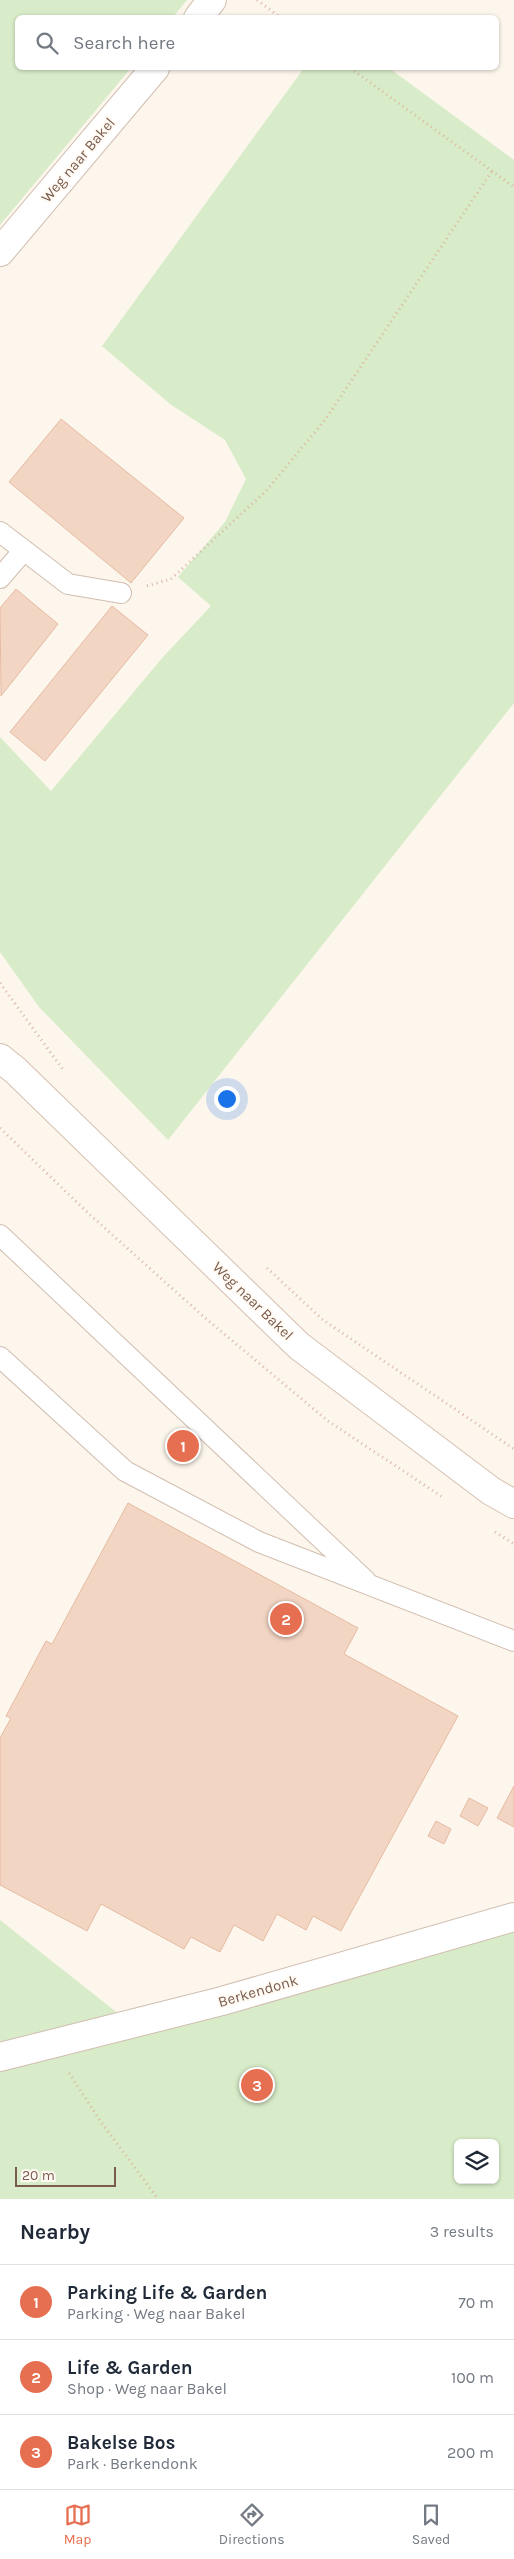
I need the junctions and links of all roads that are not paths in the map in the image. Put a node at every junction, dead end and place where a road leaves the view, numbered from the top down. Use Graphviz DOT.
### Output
graph roads {
  1 [pos="212,0"];
  2 [pos="200,15"];
  3 [pos="154,70"];
  4 [pos="0,252"];
  5 [pos="0,532"];
  6 [pos="24,550"];
  7 [pos="0,578"];
  8 [pos="121,593"];
  9 [pos="0,1047"];
  10 [pos="7,1064"];
  11 [pos="0,1235"];
  12 [pos="0,1357"];
  13 [pos="514,1504"];
  14 [pos="375,1589"];
  15 [pos="514,1641"];
  16 [pos="514,1917"];
  17 [pos="0,2057"];
  1 -- 2 [label="street"];
  3 -- 4 [label="street, Weg naar Bakel"];
  5 -- 6 [label="lane"];
  6 -- 7 [label="lane"];
  6 -- 8 [label="lane"];
  9 -- 10 [label="street, Weg naar Bakel"];
  10 -- 13 [label="street, Weg naar Bakel"];
  11 -- 14 [label="lane"];
  12 -- 14 [label="lane"];
  14 -- 15 [label="lane"];
  16 -- 17 [label="street, Berkendonk"];
}
